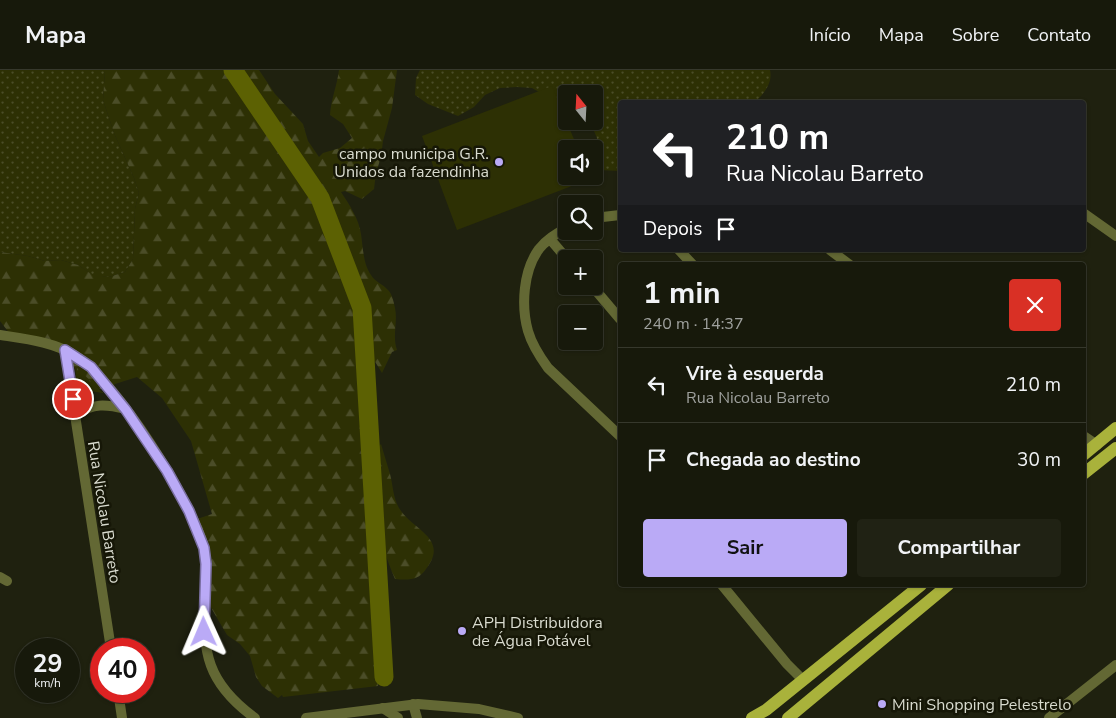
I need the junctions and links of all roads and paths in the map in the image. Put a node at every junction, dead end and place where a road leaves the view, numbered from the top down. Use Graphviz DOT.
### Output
graph roads {
  1 [pos="618,215"];
  2 [pos="1086,215"];
  3 [pos="603,217"];
  4 [pos="558,234"];
  5 [pos="1116,236"];
  6 [pos="550,239"];
  7 [pos="559,250"];
  8 [pos="681,252"];
  9 [pos="833,252"];
  10 [pos="690,262"];
  11 [pos="846,262"];
  12 [pos="600,295"];
  13 [pos="618,316"];
  14 [pos="0,335"];
  15 [pos="65,350"];
  16 [pos="126,410"];
  17 [pos="75,415"];
  18 [pos="1116,428"];
  19 [pos="618,434"];
  20 [pos="1086,438"];
  21 [pos="1097,445"];
  22 [pos="1116,448"];
  23 [pos="1086,453"];
  24 [pos="1086,472"];
  25 [pos="724,587"];
  26 [pos="918,587"];
  27 [pos="946,587"];
  28 [pos="109,638"];
  29 [pos="1116,665"];
  30 [pos="802,679"];
  31 [pos="120,703"];
  32 [pos="413,704"];
  33 [pos="383,708"];
  34 [pos="122,718"];
  35 [pos="255,718"];
  36 [pos="306,718"];
  37 [pos="398,718"];
  38 [pos="417,718"];
  39 [pos="518,718"];
  40 [pos="752,718"];
  41 [pos="788,718"];
  42 [pos="1049,718"];
  1 -- 3 [label="street"];
  2 -- 5 [label="street"];
  4 -- 6 [label="street"];
  6 -- 7 [label="street"];
  6 -- 19 [label="street"];
  8 -- 10 [label="street"];
  9 -- 11 [label="street"];
  12 -- 13 [label="street"];
  14 -- 15 [label="street"];
  15 -- 16 [label="street"];
  15 -- 17 [label="street, Rua Nicolau Barreto"];
  16 -- 17 [label="street"];
  16 -- 35 [label="street"];
  17 -- 28 [label="street, Rua Nicolau Barreto"];
  18 -- 21 [label="main road"];
  20 -- 21 [label="street"];
  21 -- 23 [label="main road"];
  22 -- 24 [label="main road"];
  25 -- 30 [label="street"];
  26 -- 30 [label="main road"];
  27 -- 41 [label="main road"];
  29 -- 42 [label="street"];
  30 -- 40 [label="main road"];
  31 -- 34 [label="street"];
  32 -- 33 [label="street"];
  32 -- 38 [label="street"];
  32 -- 39 [label="street"];
  33 -- 36 [label="street"];
  33 -- 37 [label="street"];
}
